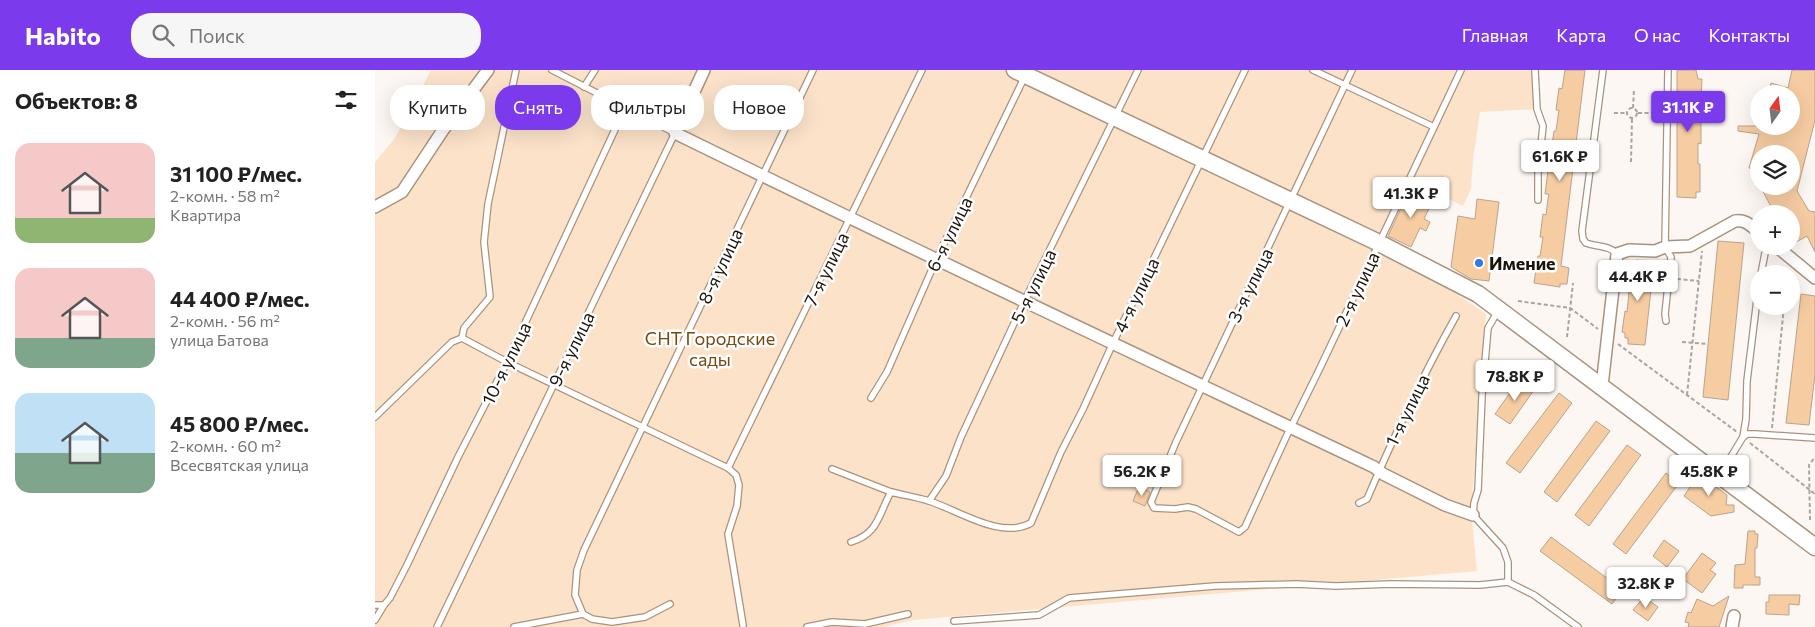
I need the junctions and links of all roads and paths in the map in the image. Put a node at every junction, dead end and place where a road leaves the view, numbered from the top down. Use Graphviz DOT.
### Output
graph roads {
  1 [pos="488,70"];
  2 [pos="516,70"];
  3 [pos="552,70"];
  4 [pos="595,70"];
  5 [pos="704,70"];
  6 [pos="813,70"];
  7 [pos="922,70"];
  8 [pos="1138,70"];
  9 [pos="1245,70"];
  10 [pos="1313,70"];
  11 [pos="1352,70"];
  12 [pos="1461,70"];
  13 [pos="1535,70"];
  14 [pos="1603,70"];
  15 [pos="1668,70"];
  16 [pos="1023,72"];
  17 [pos="1344,85"];
  18 [pos="584,87"];
  19 [pos="1634,90"];
  20 [pos="591,91"];
  21 [pos="1633,108"];
  22 [pos="1614,113"];
  23 [pos="1627,113"];
  24 [pos="1637,113"];
  25 [pos="1652,113"];
  26 [pos="1115,118"];
  27 [pos="1632,118"];
  28 [pos="1434,127"];
  29 [pos="615,130"];
  30 [pos="667,130"];
  31 [pos="675,134"];
  32 [pos="1202,159"];
  33 [pos="1631,162"];
  34 [pos="762,176"];
  35 [pos="1538,200"];
  36 [pos="1290,201"];
  37 [pos="375,207"];
  38 [pos="851,219"];
  39 [pos="1750,225"];
  40 [pos="1703,239"];
  41 [pos="1377,242"];
  42 [pos="1665,247"];
  43 [pos="1617,254"];
  44 [pos="1787,255"];
  45 [pos="936,260"];
  46 [pos="1815,278"];
  47 [pos="1674,279"];
  48 [pos="1699,281"];
  49 [pos="1573,283"];
  50 [pos="1518,301"];
  51 [pos="1025,302"];
  52 [pos="1499,310"];
  53 [pos="1755,315"];
  54 [pos="1783,315"];
  55 [pos="1456,316"];
  56 [pos="1666,321"];
  57 [pos="1607,336"];
  58 [pos="1567,337"];
  59 [pos="462,338"];
  60 [pos="1682,342"];
  61 [pos="1113,343"];
  62 [pos="1693,343"];
  63 [pos="1708,344"];
  64 [pos="507,362"];
  65 [pos="554,385"];
  66 [pos="1204,386"];
  67 [pos="1602,386"];
  68 [pos="1687,395"];
  69 [pos="871,398"];
  70 [pos="375,417"];
  71 [pos="642,427"];
  72 [pos="1291,428"];
  73 [pos="1771,435"];
  74 [pos="1743,437"];
  75 [pos="1815,438"];
  76 [pos="1815,457"];
  77 [pos="728,468"];
  78 [pos="832,469"];
  79 [pos="1379,471"];
  80 [pos="1720,475"];
  81 [pos="1809,489"];
  82 [pos="891,492"];
  83 [pos="1815,494"];
  84 [pos="929,501"];
  85 [pos="1151,502"];
  86 [pos="1359,503"];
  87 [pos="1473,514"];
  88 [pos="1810,520"];
  89 [pos="851,542"];
  90 [pos="1815,547"];
  91 [pos="1508,582"];
  92 [pos="670,604"];
  93 [pos="375,605"];
  94 [pos="384,605"];
  95 [pos="583,614"];
  96 [pos="908,614"];
  97 [pos="375,620"];
  98 [pos="954,620"];
  99 [pos="742,626"];
  100 [pos="437,627"];
  101 [pos="514,627"];
  102 [pos="807,627"];
  103 [pos="1578,627"];
  1 -- 37 [label="street"];
  2 -- 59 [label="lane"];
  3 -- 18 [label="lane"];
  4 -- 18 [label="lane"];
  5 -- 31 [label="street, 9-я улица"];
  6 -- 34 [label="lane, 8-я улица"];
  7 -- 38 [label="lane, 7-я улица"];
  8 -- 26 [label="lane, 5-я улица"];
  9 -- 32 [label="lane, 4-я улица"];
  10 -- 17 [label="lane"];
  11 -- 17 [label="lane, 3-я улица"];
  12 -- 28 [label="lane, 2-я улица"];
  13 -- 35 [label="lane"];
  14 -- 43 [label="lane"];
  15 -- 42 [label="lane"];
  16 -- 26 [label="street"];
  16 -- 45 [label="lane, 6-я улица"];
  17 -- 28 [label="lane"];
  17 -- 36 [label="lane, 3-я улица"];
  18 -- 20 [label="lane"];
  19 -- 21 [label="path"];
  21 -- 23 [label="path"];
  21 -- 24 [label="path"];
  22 -- 23 [label="path"];
  23 -- 27 [label="path"];
  24 -- 25 [label="path"];
  24 -- 27 [label="path"];
  26 -- 32 [label="street"];
  26 -- 51 [label="lane, 5-я улица"];
  27 -- 33 [label="path"];
  28 -- 41 [label="lane, 2-я улица"];
  29 -- 64 [label="lane, 10-я улица"];
  30 -- 31 [label="lane"];
  31 -- 34 [label="street"];
  31 -- 65 [label="lane, 9-я улица"];
  32 -- 36 [label="street"];
  32 -- 61 [label="lane, 4-я улица"];
  34 -- 38 [label="street"];
  34 -- 71 [label="lane, 8-я улица"];
  36 -- 41 [label="street"];
  36 -- 66 [label="lane, 3-я улица"];
  38 -- 45 [label="street"];
  38 -- 77 [label="lane, 7-я улица"];
  39 -- 40 [label="street"];
  40 -- 42 [label="street"];
  40 -- 48 [label="path"];
  41 -- 52 [label="street"];
  41 -- 72 [label="lane, 2-я улица"];
  42 -- 43 [label="street"];
  42 -- 56 [label="lane"];
  43 -- 57 [label="street"];
  44 -- 46 [label="street"];
  45 -- 51 [label="street"];
  45 -- 69 [label="lane, 6-я улица"];
  47 -- 48 [label="path"];
  48 -- 62 [label="path"];
  49 -- 58 [label="path"];
  50 -- 57 [label="path"];
  51 -- 61 [label="street"];
  51 -- 84 [label="lane, 5-я улица"];
  52 -- 67 [label="street"];
  52 -- 87 [label="lane"];
  53 -- 74 [label="lane"];
  54 -- 73 [label="path"];
  55 -- 79 [label="lane, 1-я улица"];
  57 -- 67 [label="street"];
  57 -- 68 [label="path"];
  59 -- 64 [label="lane"];
  59 -- 70 [label="lane"];
  60 -- 62 [label="path"];
  61 -- 66 [label="street"];
  61 -- 84 [label="lane, 4-я улица"];
  62 -- 63 [label="path"];
  62 -- 68 [label="path"];
  64 -- 65 [label="lane"];
  64 -- 94 [label="lane, 10-я улица"];
  65 -- 71 [label="lane"];
  65 -- 100 [label="lane, 9-я улица"];
  66 -- 72 [label="street"];
  66 -- 85 [label="lane, 3-я улица"];
  67 -- 80 [label="street"];
  68 -- 74 [label="path"];
  71 -- 77 [label="lane"];
  71 -- 95 [label="lane, 8-я улица"];
  72 -- 79 [label="street"];
  72 -- 85 [label="lane, 2-я улица"];
  73 -- 74 [label="lane"];
  73 -- 75 [label="lane"];
  74 -- 80 [label="lane"];
  74 -- 81 [label="path"];
  76 -- 81 [label="path"];
  77 -- 99 [label="lane"];
  78 -- 82 [label="lane"];
  79 -- 86 [label="lane, 1-я улица"];
  79 -- 87 [label="street"];
  80 -- 90 [label="street"];
  81 -- 83 [label="path"];
  81 -- 88 [label="path"];
  82 -- 84 [label="lane"];
  82 -- 89 [label="lane"];
  87 -- 91 [label="lane"];
  91 -- 98 [label="lane"];
  91 -- 103 [label="lane"];
  92 -- 95 [label="lane"];
  93 -- 94 [label="lane"];
  94 -- 97 [label="lane, 10-я улица"];
  95 -- 101 [label="lane"];
  96 -- 102 [label="lane"];
}
